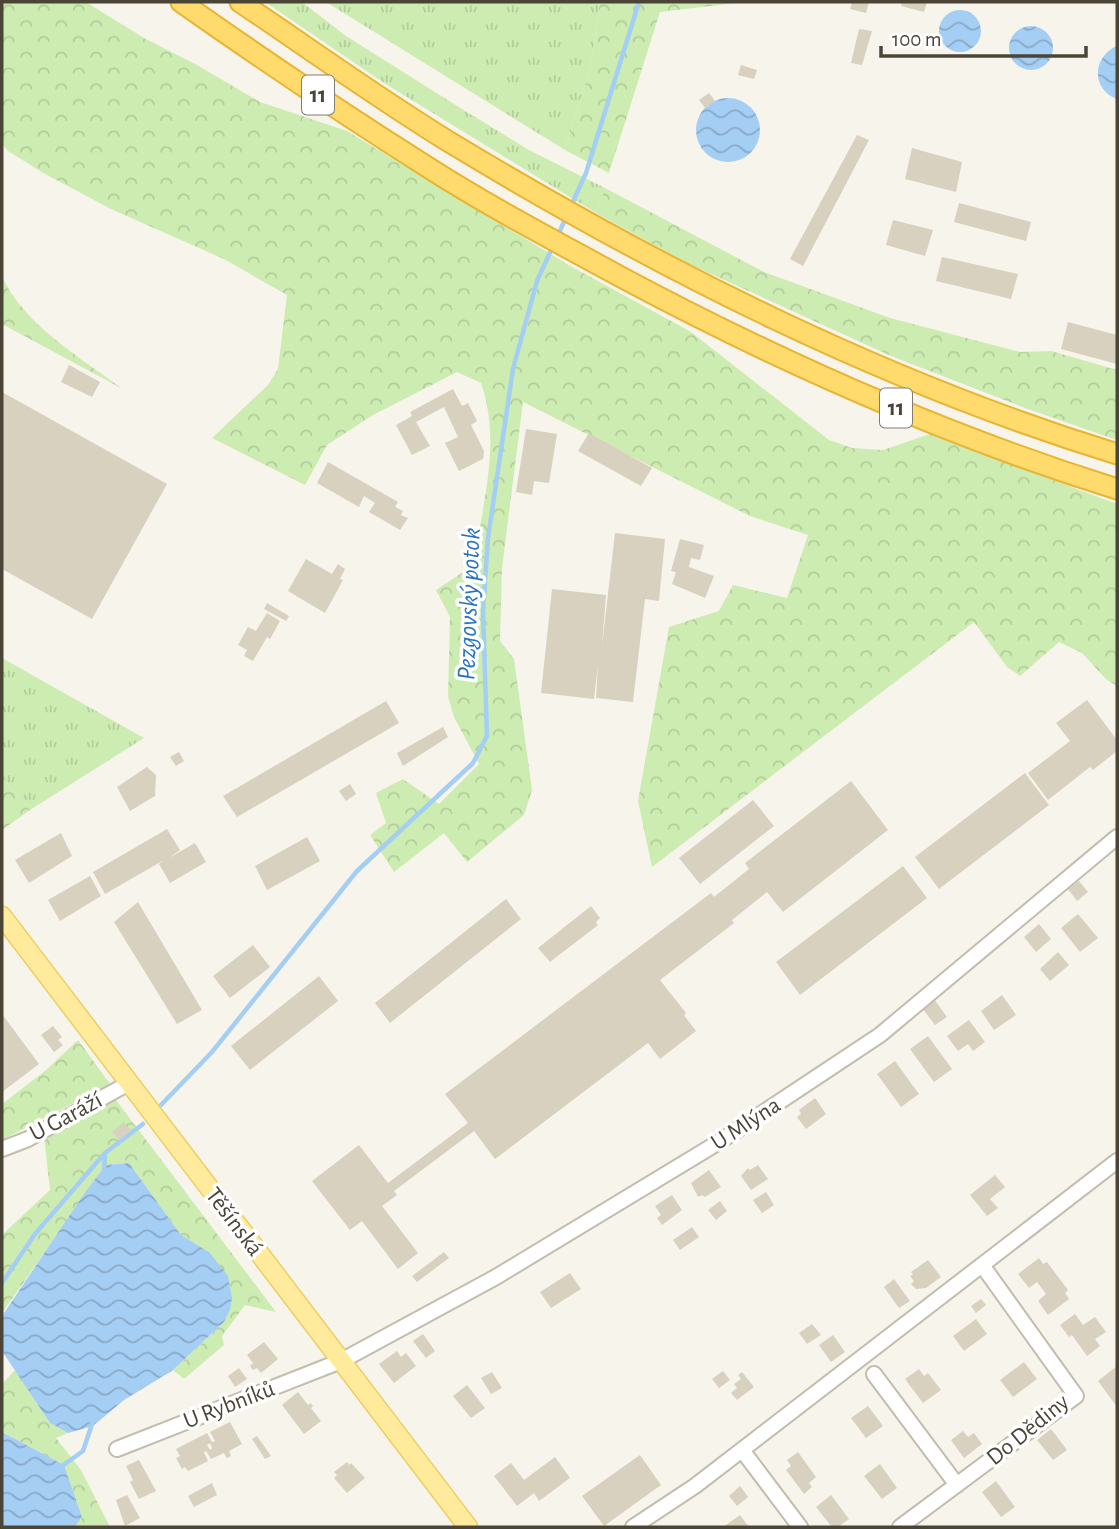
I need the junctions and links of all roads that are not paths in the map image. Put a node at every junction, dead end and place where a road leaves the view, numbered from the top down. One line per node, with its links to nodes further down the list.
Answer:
1 (181, 2): 4 (highway, 11)
2 (240, 2): 3 (highway, 11)
3 (1117, 454)
4 (1117, 489)
5 (1117, 837): 11 (street, U Mlýna)
6 (2, 916): 7 (main road, Těšínská)
7 (129, 1083): 8 (street, U Garáží); 11 (main road, Těšínská)
8 (2, 1149)
9 (1117, 1161): 10 (street)
10 (982, 1265): 14 (street); 15 (street, Do Dědiny)
11 (341, 1362): 13 (street, U Rybníků); 16 (main road, Těšínská)
12 (874, 1374): 15 (street)
13 (117, 1449)
14 (742, 1450): 17 (street); 18 (street)
15 (957, 1485): 19 (street, Do Dědiny)
16 (468, 1527)
17 (633, 1527)
18 (800, 1527)
19 (900, 1527)

